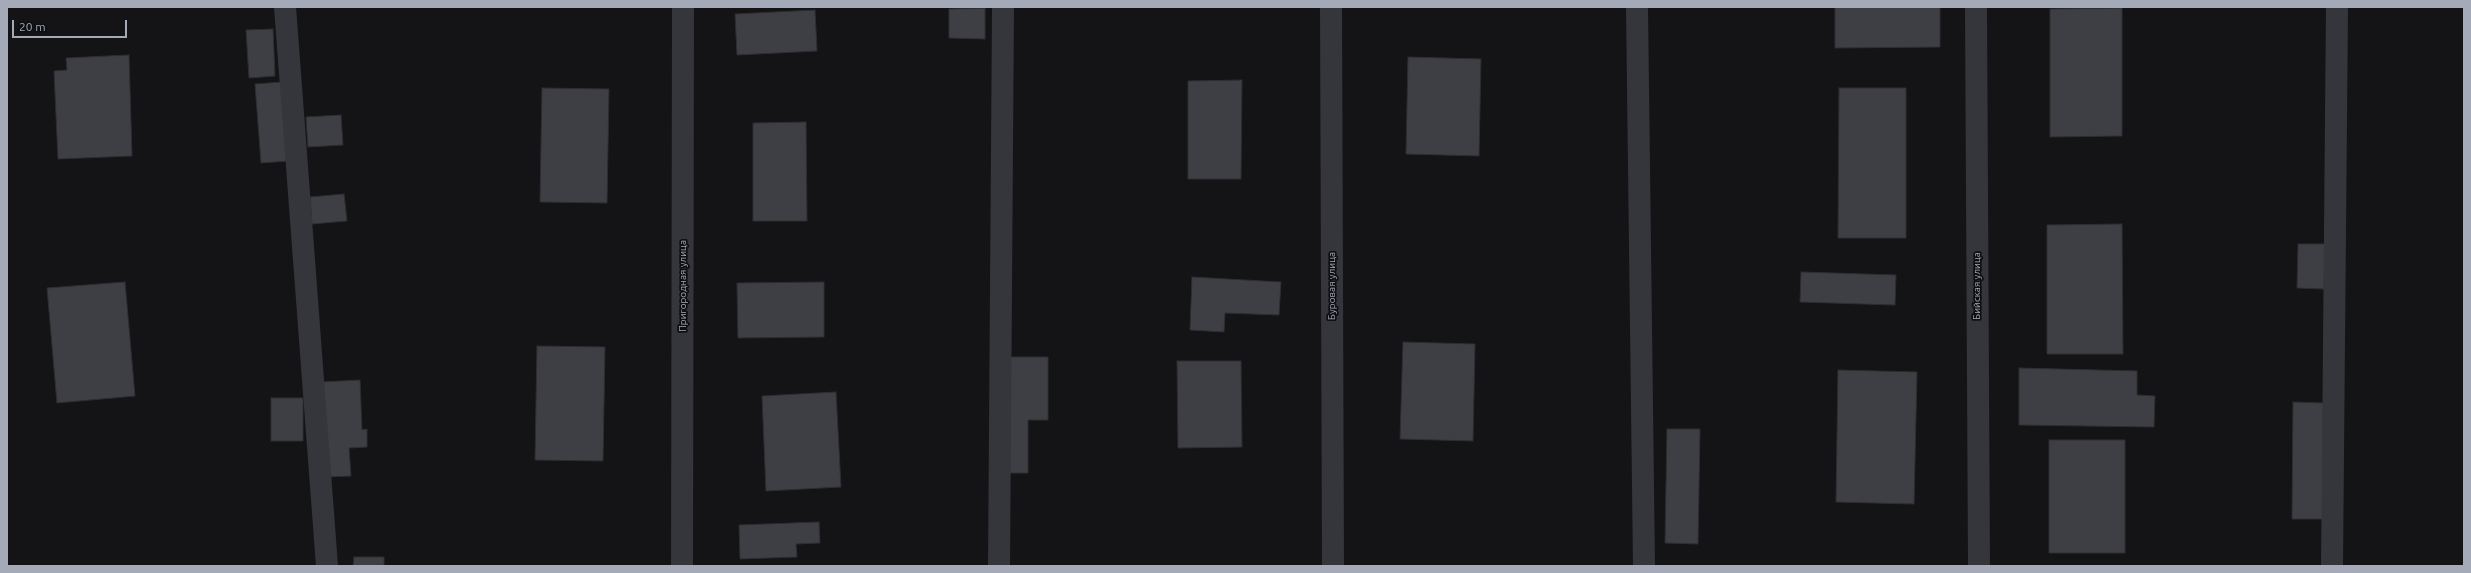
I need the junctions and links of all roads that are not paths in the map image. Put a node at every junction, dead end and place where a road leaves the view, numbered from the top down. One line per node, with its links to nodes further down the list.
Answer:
1 (285, 7): 8 (street)
2 (683, 7): 9 (street, Пригородная улица)
3 (1003, 7): 10 (street)
4 (1331, 7): 11 (street, Буровая улица)
5 (1637, 7): 12 (street)
6 (1976, 7): 13 (street, Бийская улица)
7 (2337, 7): 14 (street)
8 (327, 566)
9 (682, 566)
10 (999, 566)
11 (1333, 566)
12 (1644, 566)
13 (1979, 566)
14 (2332, 566)

